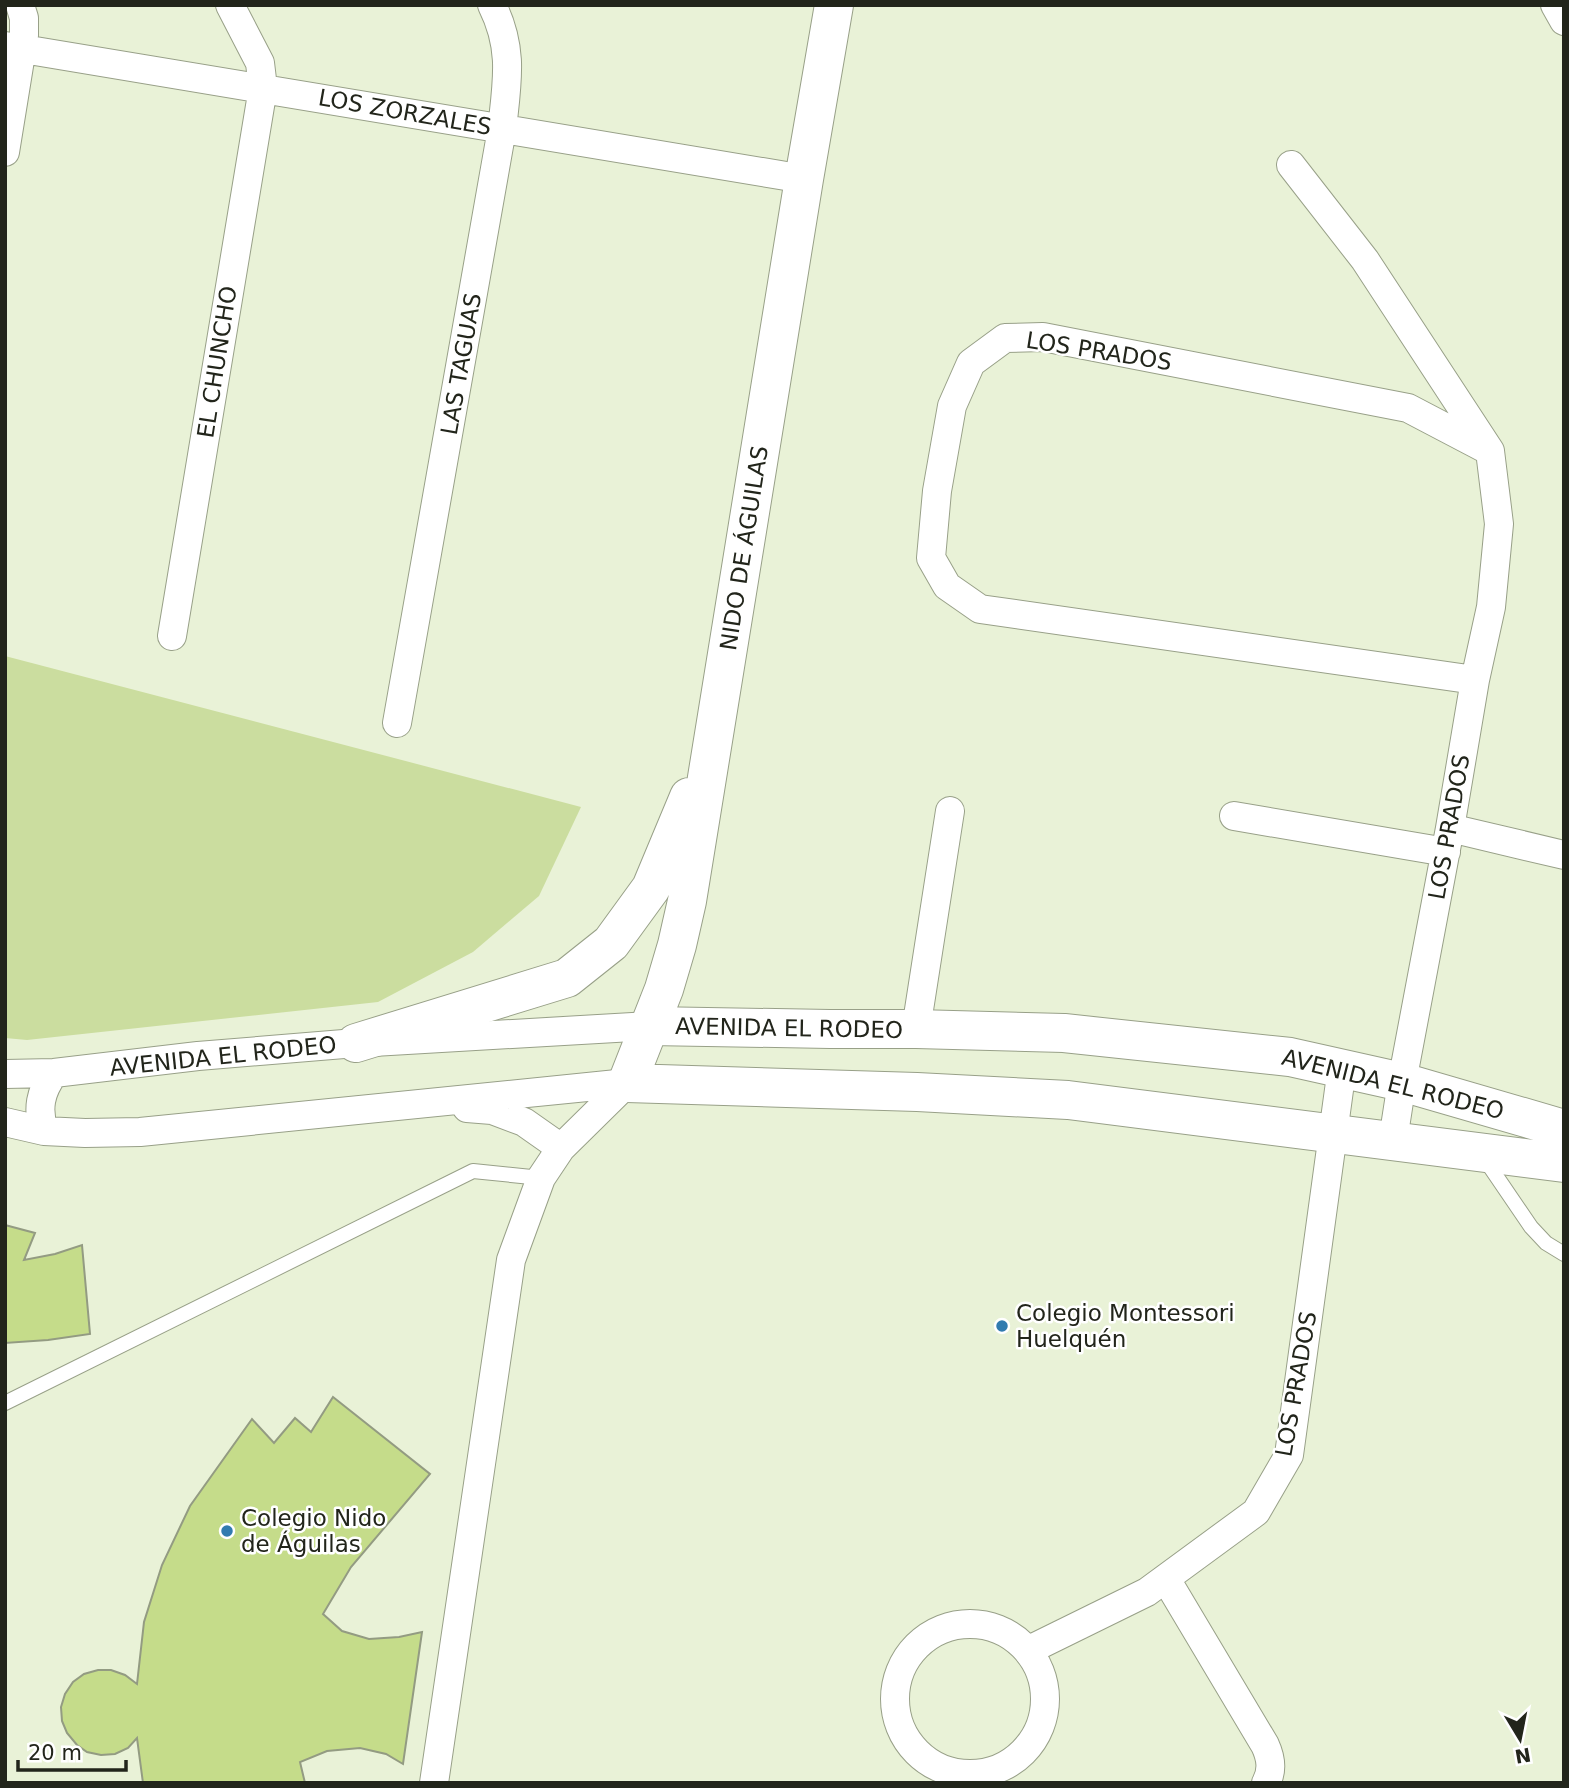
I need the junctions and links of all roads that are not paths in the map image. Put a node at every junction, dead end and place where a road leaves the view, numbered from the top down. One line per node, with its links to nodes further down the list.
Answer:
1 (20, 5): 7 (street)
2 (230, 5): 8 (street)
3 (492, 5): 9 (street, LAS TAGUAS)
4 (834, 5): 12 (street, NIDO DE ÁGUILAS)
5 (1555, 5): 6 (street)
6 (1564, 21)
7 (13, 47): 8 (street, LOS ZORZALES); 10 (street)
8 (263, 88): 9 (street, LOS ZORZALES); 14 (street, EL CHUNCHO)
9 (502, 129): 12 (street, LOS ZORZALES); 16 (street, LAS TAGUAS)
10 (5, 152)
11 (1291, 165): 13 (street, LOS PRADOS)
12 (804, 179): 17 (street, NIDO DE ÁGUILAS)
13 (1490, 451): 15 (street, LOS PRADOS); 15 (street, LOS PRADOS)
14 (172, 636)
15 (1475, 680): 20 (street, LOS PRADOS)
16 (397, 723)
17 (713, 737): 22 (street, NIDO DE ÁGUILAS); 24 (street)
18 (950, 811): 23 (street)
19 (1234, 816): 20 (street)
20 (1448, 840): 21 (street); 28 (street, LOS PRADOS)
21 (1564, 855)
22 (650, 1026): 23 (street, AVENIDA EL RODEO); 24 (street, AVENIDA EL RODEO); 29 (street, NIDO DE ÁGUILAS)
23 (916, 1029): 25 (street, AVENIDA EL RODEO)
24 (356, 1043): 26 (street, AVENIDA EL RODEO)
25 (1342, 1068): 28 (street, AVENIDA EL RODEO); 34 (street, LOS PRADOS)
26 (54, 1073): 27 (street, AVENIDA EL RODEO); 33 (street)
27 (5, 1074)
28 (1402, 1082): 32 (street, AVENIDA EL RODEO); 35 (street, LOS PRADOS)
29 (627, 1083): 30 (street, AVENIDA EL RODEO); 34 (street, AVENIDA EL RODEO); 36 (street)
30 (405, 1105): 33 (street, AVENIDA EL RODEO); 36 (street)
31 (5, 1122): 33 (street, AVENIDA EL RODEO)
32 (1564, 1129)
33 (44, 1131)
34 (1334, 1132): 35 (street, AVENIDA EL RODEO); 42 (street, LOS PRADOS)
35 (1393, 1140): 37 (street, AVENIDA EL RODEO)
36 (561, 1148): 39 (street)
37 (1479, 1152): 38 (street, AVENIDA EL RODEO); 40 (lane)
38 (1564, 1163)
39 (541, 1178): 41 (lane); 44 (street)
40 (1564, 1254)
41 (5, 1403)
42 (1166, 1579): 43 (street, LOS PRADOS); 45 (street)
43 (1030, 1650): 43 (street)
44 (435, 1783)
45 (1266, 1783)

